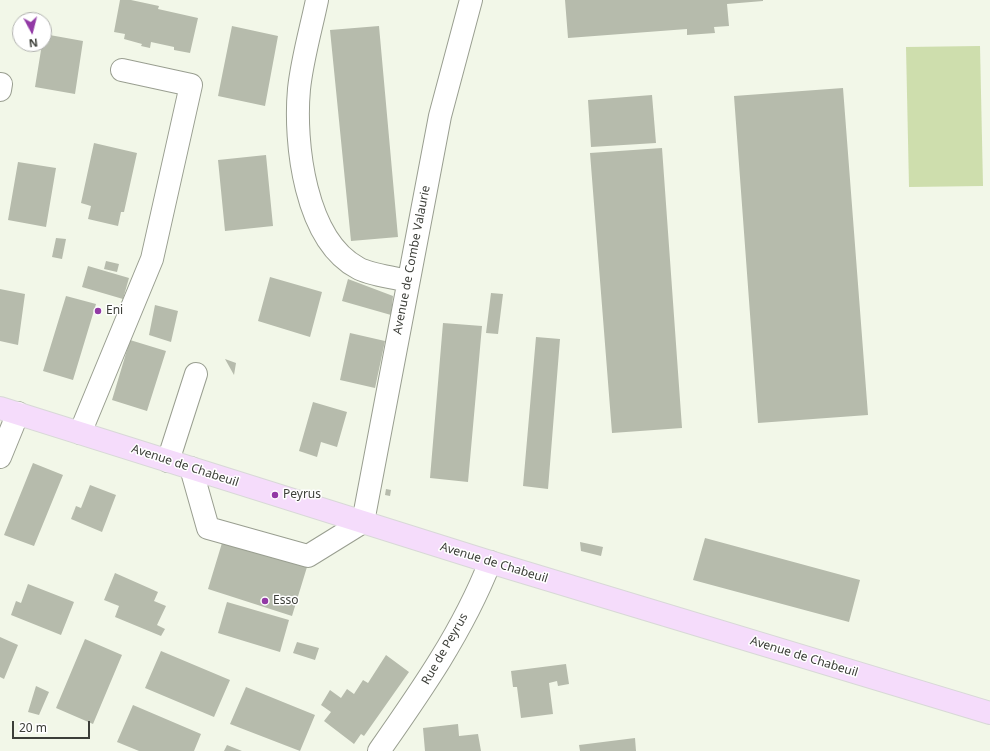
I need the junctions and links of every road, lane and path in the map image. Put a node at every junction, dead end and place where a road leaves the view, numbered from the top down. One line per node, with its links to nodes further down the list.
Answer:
1 (316, 0): 4 (street)
2 (470, 0): 4 (street, Avenue de Combe Valaurie)
3 (122, 70): 7 (street)
4 (407, 281): 11 (street, Avenue de Combe Valaurie)
5 (196, 374): 9 (street)
6 (9, 410): 7 (main road, Avenue de Chabeuil); 8 (street)
7 (80, 433): 9 (main road, Avenue de Chabeuil)
8 (0, 457)
9 (168, 461): 10 (main road, Avenue de Chabeuil)
10 (191, 468): 11 (main road, Avenue de Chabeuil); 11 (street)
11 (364, 522): 12 (main road, Avenue de Chabeuil)
12 (490, 562): 13 (main road, Avenue de Chabeuil); 14 (street, Rue de Peyrus)
13 (990, 713)
14 (379, 751)

